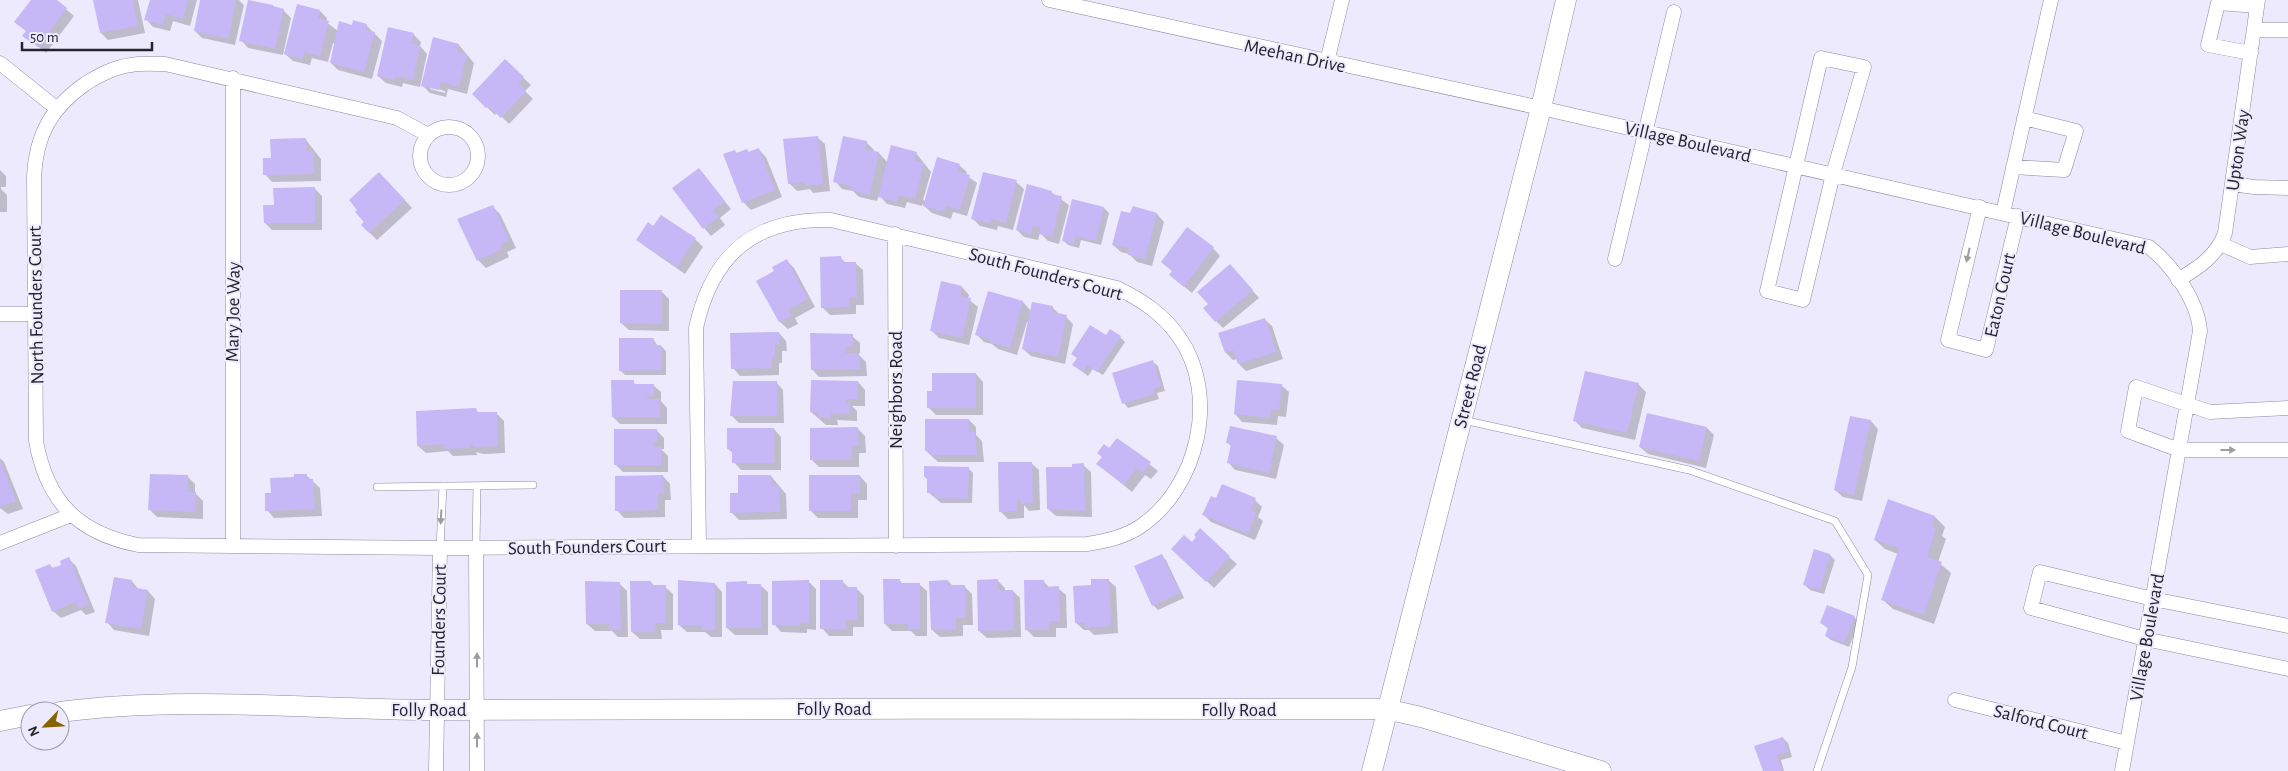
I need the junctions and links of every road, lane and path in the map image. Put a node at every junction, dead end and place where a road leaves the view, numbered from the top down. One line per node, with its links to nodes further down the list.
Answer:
1 (1049, 0): 10 (street, Meehan Drive)
2 (1342, 0): 10 (street)
3 (1566, 0): 14 (street, Street Road)
4 (2051, 0): 15 (street)
5 (2258, 3): 7 (street, Upton Way); 9 (street)
6 (1674, 12): 16 (street)
7 (2254, 30): 8 (street); 9 (street, Upton Way)
8 (2288, 30)
9 (2250, 53): 21 (street, Upton Way)
10 (1327, 62): 14 (street, Meehan Drive)
11 (0, 63): 13 (street)
12 (233, 78): 13 (street, North Founders Court); 17 (street, North Founders Court); 44 (street, Mary Joe Way)
13 (56, 108): 32 (street, North Founders Court)
14 (1541, 108): 16 (street, Village Boulevard); 35 (street, Street Road)
15 (2024, 118): 19 (street); 19 (street)
16 (1644, 131): 18 (street, Village Boulevard); 29 (street)
17 (428, 136): 17 (street)
18 (1797, 166): 20 (street, Village Boulevard); 20 (street); 20 (street)
19 (2013, 167): 24 (street)
20 (1833, 174): 23 (street, Village Boulevard)
21 (2232, 184): 22 (street); 27 (street, Upton Way)
22 (2288, 188)
23 (1980, 207): 24 (street, Village Boulevard); 25 (street, Eaton Court, one-way to 25)
24 (2003, 213): 25 (street, Village Boulevard)
25 (2018, 216): 30 (street, Village Boulevard)
26 (895, 234): 45 (street, South Founders Court); 46 (street, Neighbors Road); 46 (street, South Founders Court)
27 (2221, 244): 28 (street); 30 (street, Upton Way)
28 (2288, 254)
29 (1615, 259)
30 (2178, 280): 33 (street, Village Boulevard)
31 (0, 314): 32 (street)
32 (35, 314): 42 (street, North Founders Court)
33 (2187, 405): 34 (street); 36 (street, Village Boulevard); 36 (street)
34 (2288, 408)
35 (1460, 420): 55 (street, Street Road); 65 (lane)
36 (2179, 450): 37 (street, one-way to 37); 49 (street, Village Boulevard)
37 (2288, 450)
38 (533, 485): 40 (lane)
39 (443, 486): 40 (lane); 41 (lane); 48 (lane, one-way to 48)
40 (476, 486): 47 (lane)
41 (377, 487)
42 (71, 515): 43 (street); 44 (street, North Founders Court)
43 (0, 543)
44 (233, 545): 48 (street, North Founders Court)
45 (699, 545): 46 (street, South Founders Court); 47 (street, South Founders Court)
46 (896, 546)
47 (476, 547): 48 (street, Founders Court); 54 (street, Founders Court, one-way to 47)
48 (440, 548): 56 (street, Founders Court)
49 (2152, 599): 50 (street); 51 (street, Village Boulevard); 51 (street)
50 (2288, 626)
51 (2145, 638): 52 (street); 60 (street, Village Boulevard)
52 (2288, 669)
53 (1955, 700): 60 (street, Salford Court)
54 (477, 709): 55 (street, Folly Road); 56 (street, Folly Road); 62 (street, Founders Court, one-way to 54)
55 (1386, 709): 63 (street, Street Road); 64 (street, Folly Road)
56 (436, 710): 57 (street, Folly Road); 61 (street, Founders Court)
57 (70, 711)
58 (20, 717): 59 (street)
59 (0, 721)
60 (2127, 743): 66 (street, Village Boulevard)
61 (436, 771)
62 (477, 771)
63 (1372, 771)
64 (1600, 771)
65 (1817, 771)
66 (2122, 771)

